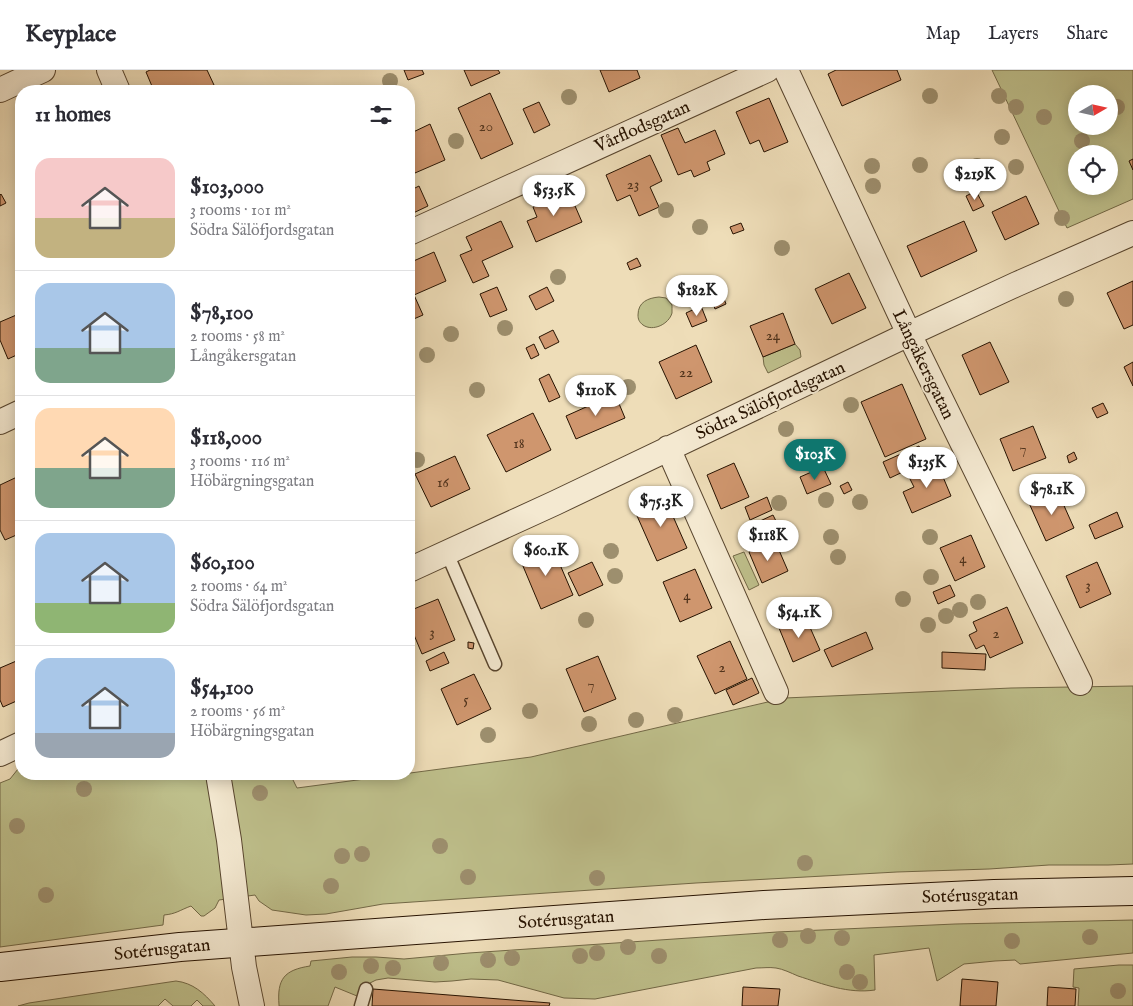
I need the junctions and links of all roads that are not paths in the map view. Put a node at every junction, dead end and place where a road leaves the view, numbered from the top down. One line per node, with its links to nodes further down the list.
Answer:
1 (43, 70): 6 (street)
2 (108, 70): 5 (street)
3 (767, 70): 7 (street, Vårflodsgatan)
4 (786, 70): 9 (street, Långåkersgatan)
5 (115, 85)
6 (0, 90)
7 (415, 229)
8 (1133, 233): 9 (street, Södra Sälöfjordsgatan)
9 (909, 334): 12 (street, Södra Sälöfjordsgatan); 16 (street, Långåkersgatan)
10 (15, 415): 11 (street)
11 (0, 422)
12 (668, 448): 13 (street, Södra Sälöfjordsgatan); 17 (street)
13 (447, 553): 14 (street, Södra Sälöfjordsgatan); 15 (lane)
14 (415, 567)
15 (495, 664)
16 (1080, 682)
17 (776, 692)
18 (15, 747): 19 (street)
19 (0, 754)
20 (219, 780): 22 (street)
21 (1133, 891): 22 (street, Sotérusgatan)
22 (241, 942): 23 (street, Sotérusgatan); 25 (street)
23 (0, 967)
24 (366, 989): 26 (lane)
25 (252, 1006)
26 (361, 1006)

